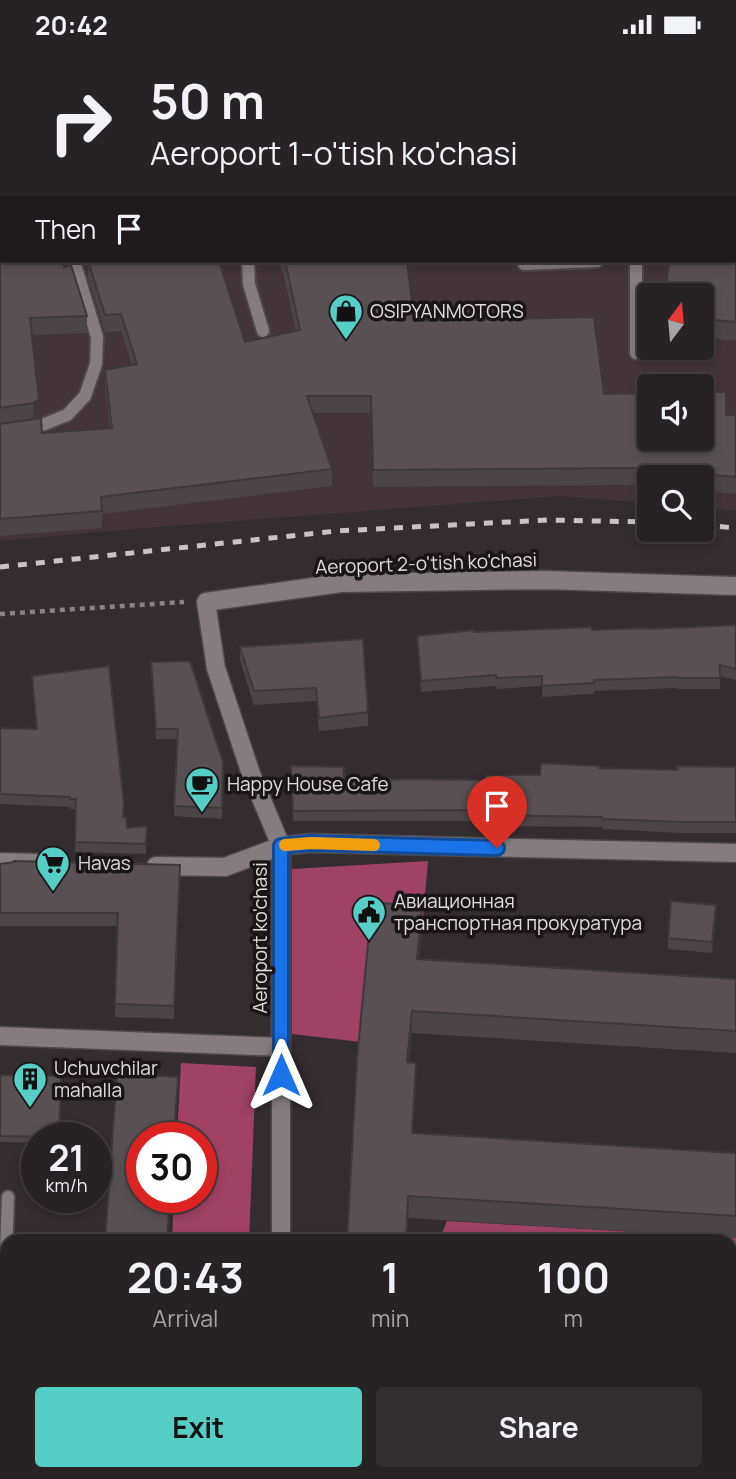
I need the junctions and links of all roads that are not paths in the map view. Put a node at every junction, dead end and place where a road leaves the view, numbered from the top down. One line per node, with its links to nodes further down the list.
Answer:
1 (75, 263): 8 (lane)
2 (248, 263): 6 (lane)
3 (548, 263): 5 (lane)
4 (636, 263): 7 (lane)
5 (524, 264)
6 (263, 331)
7 (636, 353)
8 (0, 433)
9 (736, 586): 10 (street, Aeroport 2-o'tish ko'chasi)
10 (281, 846): 11 (street); 14 (street); 16 (street, Aeroport ko'chasi)
11 (736, 853)
12 (0, 862): 13 (street)
13 (53, 863)
14 (145, 865)
15 (0, 1036): 16 (street)
16 (281, 1047): 19 (street, Aeroport ko'chasi)
17 (8, 1197): 18 (lane)
18 (7, 1234)
19 (281, 1234)

